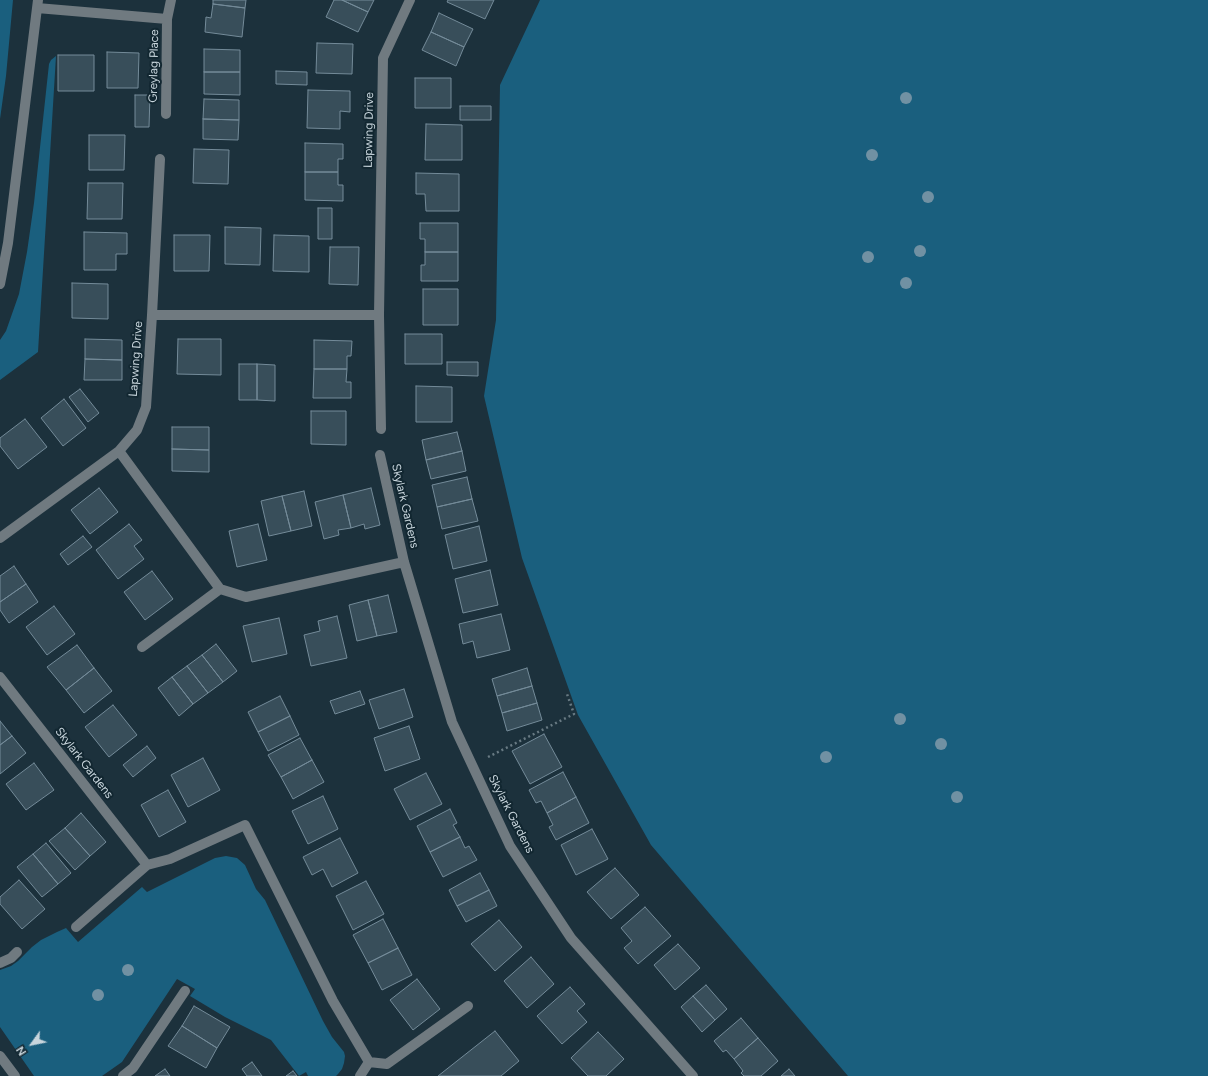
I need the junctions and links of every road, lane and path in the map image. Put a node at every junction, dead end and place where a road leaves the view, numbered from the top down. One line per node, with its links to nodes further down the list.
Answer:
1 (172, 0): 4 (street, Greylag Place)
2 (410, 0): 9 (street, Lapwing Drive)
3 (37, 4): 4 (street, Greylag Place); 7 (street)
4 (167, 19): 5 (street, Greylag Place)
5 (166, 114)
6 (160, 159): 8 (street)
7 (0, 284)
8 (152, 315): 9 (street, Lapwing Drive); 11 (street, Lapwing Drive)
9 (378, 315): 10 (street, Lapwing Drive)
10 (381, 429)
11 (118, 451): 13 (street, Lapwing Drive); 15 (street)
12 (380, 455): 14 (street, Skylark Gardens)
13 (0, 538)
14 (404, 562): 15 (street, Skylark Gardens); 19 (street, Skylark Gardens)
15 (220, 589): 16 (street)
16 (142, 647)
17 (0, 677): 20 (street, Skylark Gardens)
18 (567, 694): 19 (path)
19 (472, 765): 31 (street, Skylark Gardens)
20 (147, 865): 21 (street); 27 (street)
21 (76, 927)
22 (17, 952): 23 (street)
23 (0, 963)
24 (185, 991): 29 (street)
25 (468, 1006): 27 (street)
26 (0, 1056): 28 (street)
27 (368, 1062): 30 (street)
28 (15, 1076)
29 (123, 1076)
30 (360, 1076)
31 (693, 1076)

